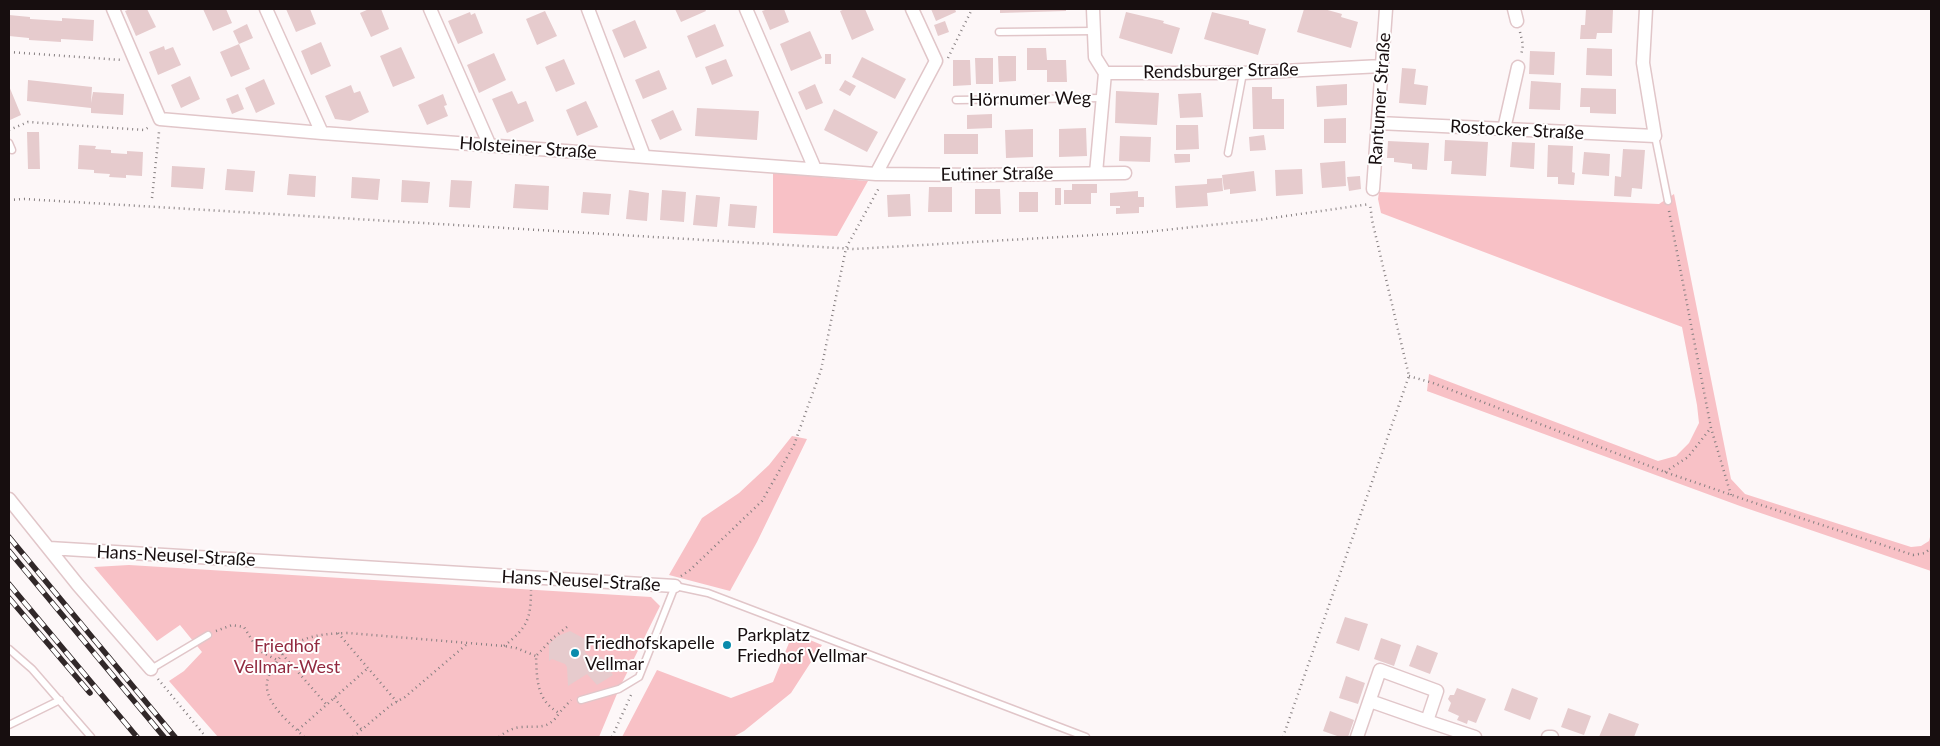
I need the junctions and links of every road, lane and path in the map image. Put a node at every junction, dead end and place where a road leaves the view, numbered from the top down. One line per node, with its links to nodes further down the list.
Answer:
1 (113, 9): 15 (street)
2 (266, 9): 27 (street)
3 (430, 9): 29 (street)
4 (588, 9): 31 (street)
5 (746, 9): 32 (street)
6 (912, 9): 35 (street)
7 (972, 9): 16 (path)
8 (1093, 9): 12 (street)
9 (1386, 9): 17 (street, Rantumer Straße)
10 (1646, 9): 28 (street)
11 (1515, 15): 18 (path)
12 (1094, 31): 13 (lane); 20 (street)
13 (998, 32)
14 (9, 52): 15 (path)
15 (135, 61): 23 (street)
16 (946, 61)
17 (1382, 66): 19 (street, Rendsburger Straße); 24 (street, Rantumer Straße)
18 (1518, 67): 25 (street)
19 (1243, 73): 20 (street, Rendsburger Straße); 30 (lane)
20 (1105, 74): 21 (street)
21 (1103, 98): 22 (lane, Hörnumer Weg); 34 (street)
22 (956, 100)
23 (160, 119): 26 (path); 27 (street, Holsteiner Straße); 37 (path)
24 (1378, 123): 25 (street, Rostocker Straße); 36 (street, Rantumer Straße)
25 (1504, 129): 28 (street, Rostocker Straße)
26 (9, 130)
27 (322, 133): 29 (street, Holsteiner Straße)
28 (1655, 136): 39 (lane)
29 (490, 146): 31 (street, Holsteiner Straße)
30 (1228, 153)
31 (644, 156): 32 (street, Holsteiner Straße)
32 (815, 169): 35 (street, Holsteiner Straße)
33 (1125, 172): 34 (street, Eutiner Straße)
34 (1096, 173): 35 (street, Eutiner Straße)
35 (887, 174): 41 (path)
36 (1373, 189): 40 (path)
37 (152, 198)
38 (9, 200): 41 (path)
39 (1668, 202): 43 (path)
40 (1370, 204): 41 (path); 42 (path)
41 (846, 248): 50 (path)
42 (1409, 376): 44 (path); 81 (path)
43 (1711, 428): 44 (path); 45 (path)
44 (1665, 472): 45 (path)
45 (1731, 495): 48 (path)
46 (9, 499): 47 (street)
47 (49, 548): 49 (street, Hans-Neusel-Straße); 61 (street)
48 (1931, 548)
49 (531, 578): 50 (street, Hans-Neusel-Straße); 55 (path)
50 (675, 586): 62 (lane); 80 (lane, Hans-Neusel-Straße)
51 (567, 627): 58 (path)
52 (338, 633): 54 (path); 57 (path); 60 (path)
53 (208, 635): 59 (path); 61 (lane)
54 (467, 644): 55 (path); 67 (path)
55 (504, 646): 58 (path)
56 (9, 649): 64 (lane)
57 (282, 654): 59 (path); 68 (path)
58 (536, 656): 69 (path)
59 (277, 660): 72 (path)
60 (368, 668): 63 (path); 67 (path)
61 (151, 670): 75 (path)
62 (639, 677): 65 (lane); 79 (path)
63 (334, 698): 68 (path); 73 (path)
64 (60, 700): 71 (lane); 74 (lane)
65 (581, 700): 69 (path)
66 (1370, 701): 70 (street); 70 (street); 82 (street)
67 (397, 702): 73 (path)
68 (326, 704): 72 (path)
69 (560, 713): 78 (path)
70 (1427, 721): 83 (street)
71 (9, 725)
72 (297, 730): 76 (path)
73 (362, 730): 77 (path)
74 (91, 737)
75 (206, 737)
76 (304, 737)
77 (353, 737)
78 (499, 737)
79 (612, 737)
80 (1086, 737)
81 (1283, 737)
82 (1357, 737)
83 (1476, 737)

